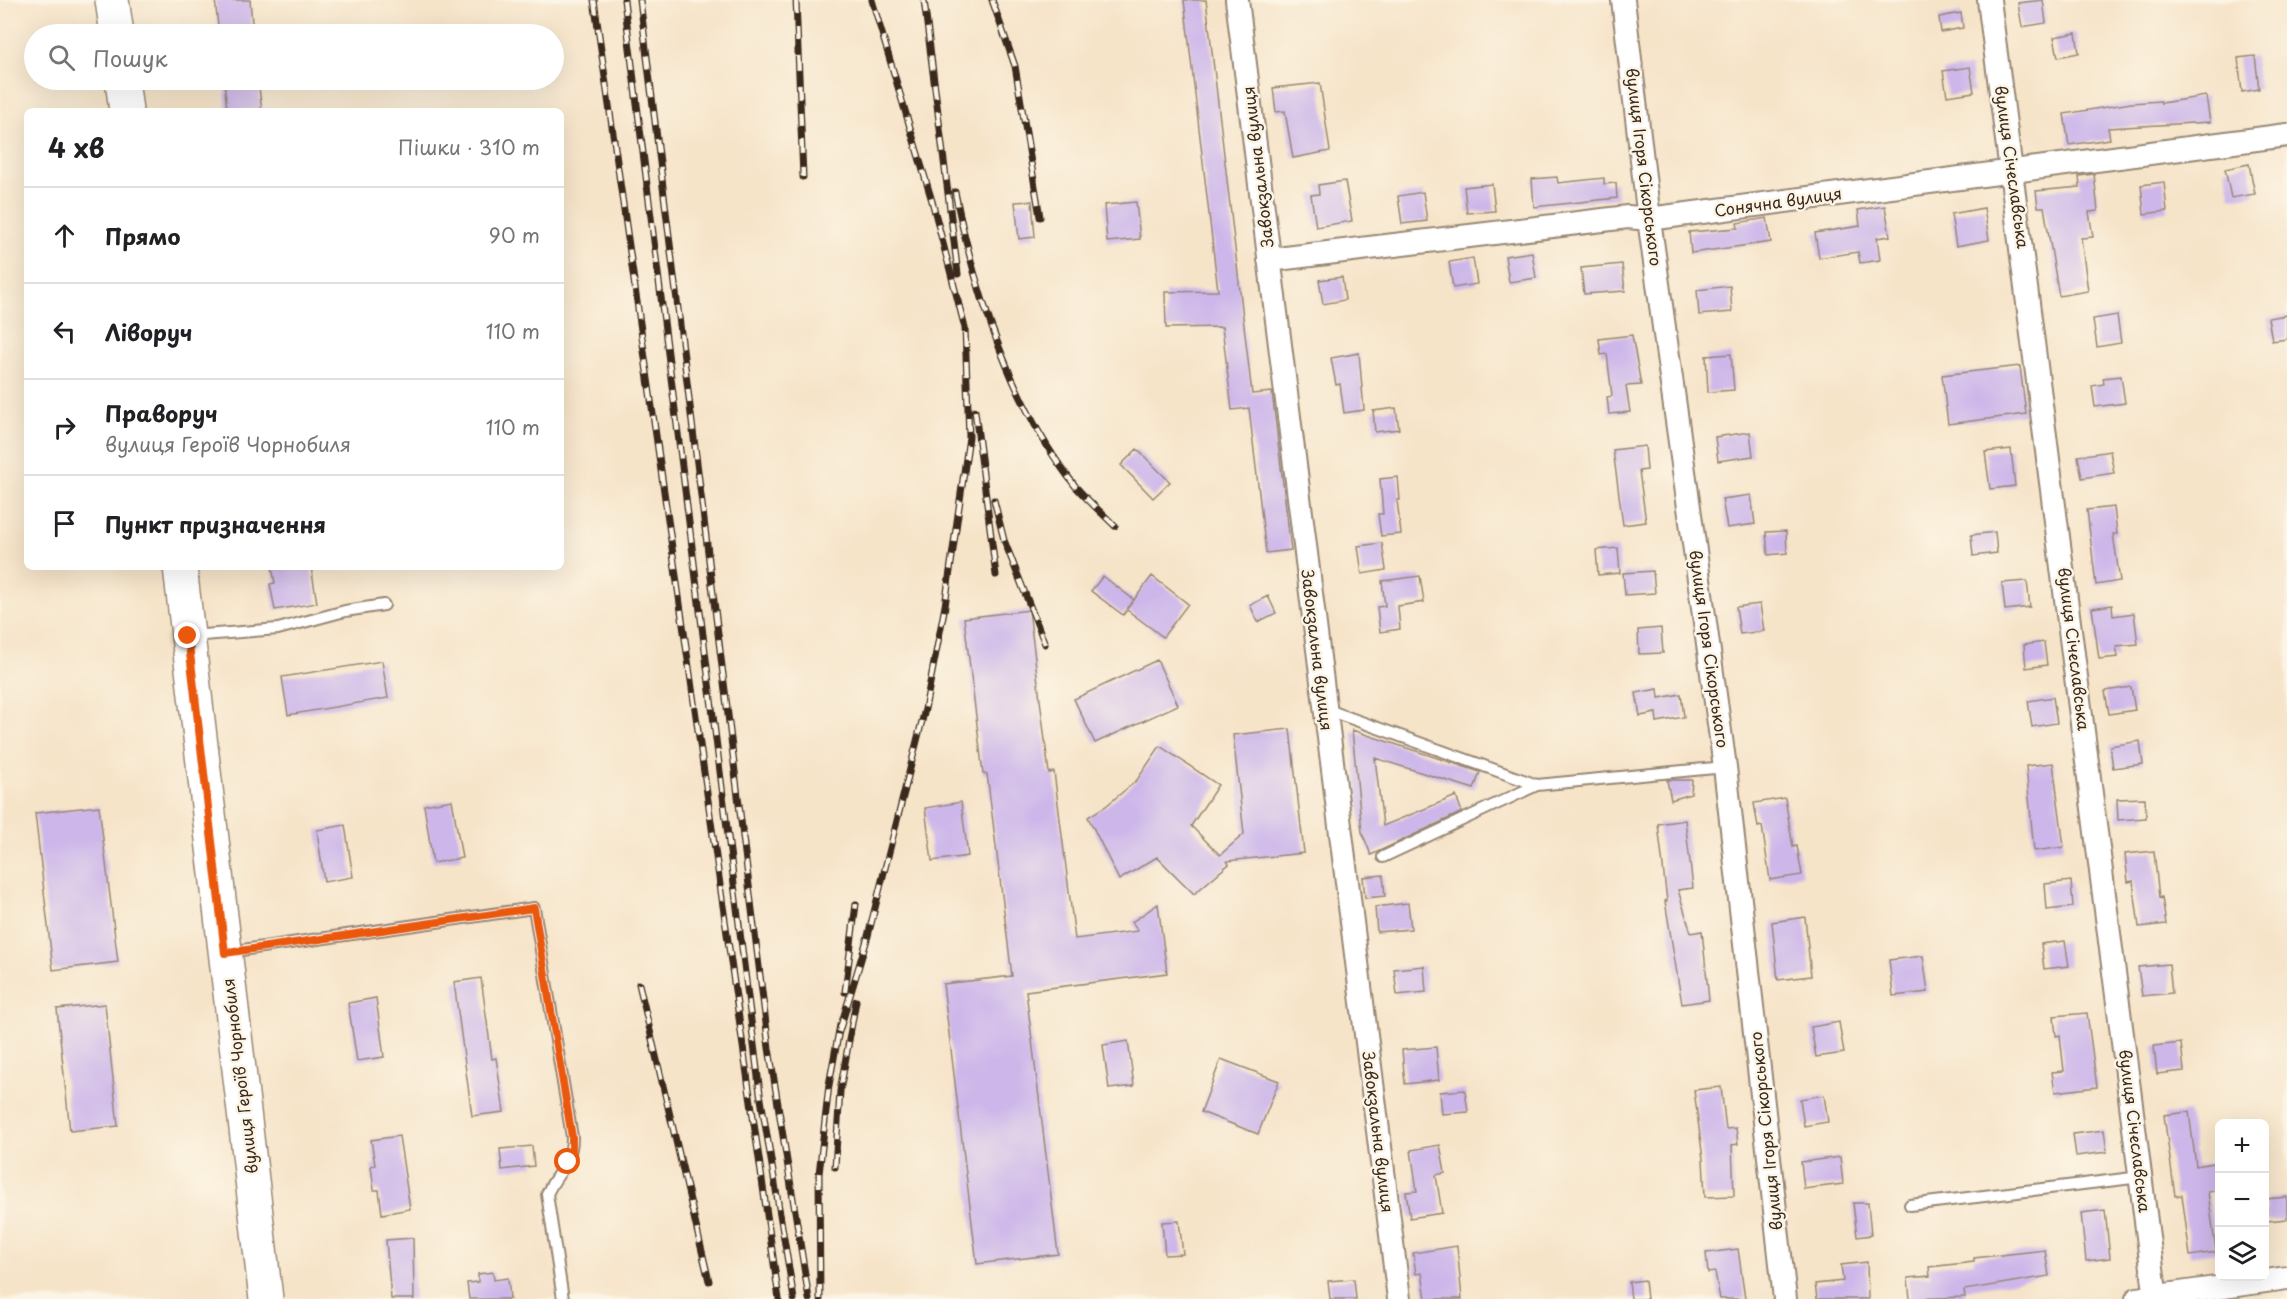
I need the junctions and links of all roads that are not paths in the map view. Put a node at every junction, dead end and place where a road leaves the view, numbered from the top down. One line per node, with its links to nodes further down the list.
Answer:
1 (112, 0): 5 (main road)
2 (1237, 0): 11 (street, Завокзальна вулиця)
3 (1623, 0): 10 (street, вулиця Ігоря Сікорського)
4 (1989, 0): 9 (street, вулиця Січеславська)
5 (116, 24)
6 (123, 90): 7 (main road)
7 (126, 108)
8 (2287, 135): 9 (street, Сонячна вулиця)
9 (2012, 171): 10 (street, Сонячна вулиця); 20 (street, вулиця Січеславська)
10 (1649, 219): 11 (street, Сонячна вулиця); 16 (street, вулиця Ігоря Сікорського)
11 (1269, 260): 15 (street, Завокзальна вулиця)
12 (180, 570): 14 (main road, вулиця Героїв Чорнобиля)
13 (384, 605): 14 (lane)
14 (188, 636): 19 (main road, вулиця Героїв Чорнобиля)
15 (1324, 709): 17 (lane); 26 (street, Завокзальна вулиця)
16 (1725, 766): 17 (lane); 27 (street, вулиця Ігоря Сікорського)
17 (1537, 785): 18 (lane)
18 (1383, 857)
19 (225, 953): 24 (main road, вулиця Героїв Чорнобиля); 25 (lane)
20 (2141, 1177): 21 (lane); 23 (street, вулиця Січеславська)
21 (1910, 1205)
22 (2287, 1278): 23 (street)
23 (2150, 1298)
24 (266, 1299)
25 (563, 1299)
26 (1398, 1299)
27 (1785, 1299)

